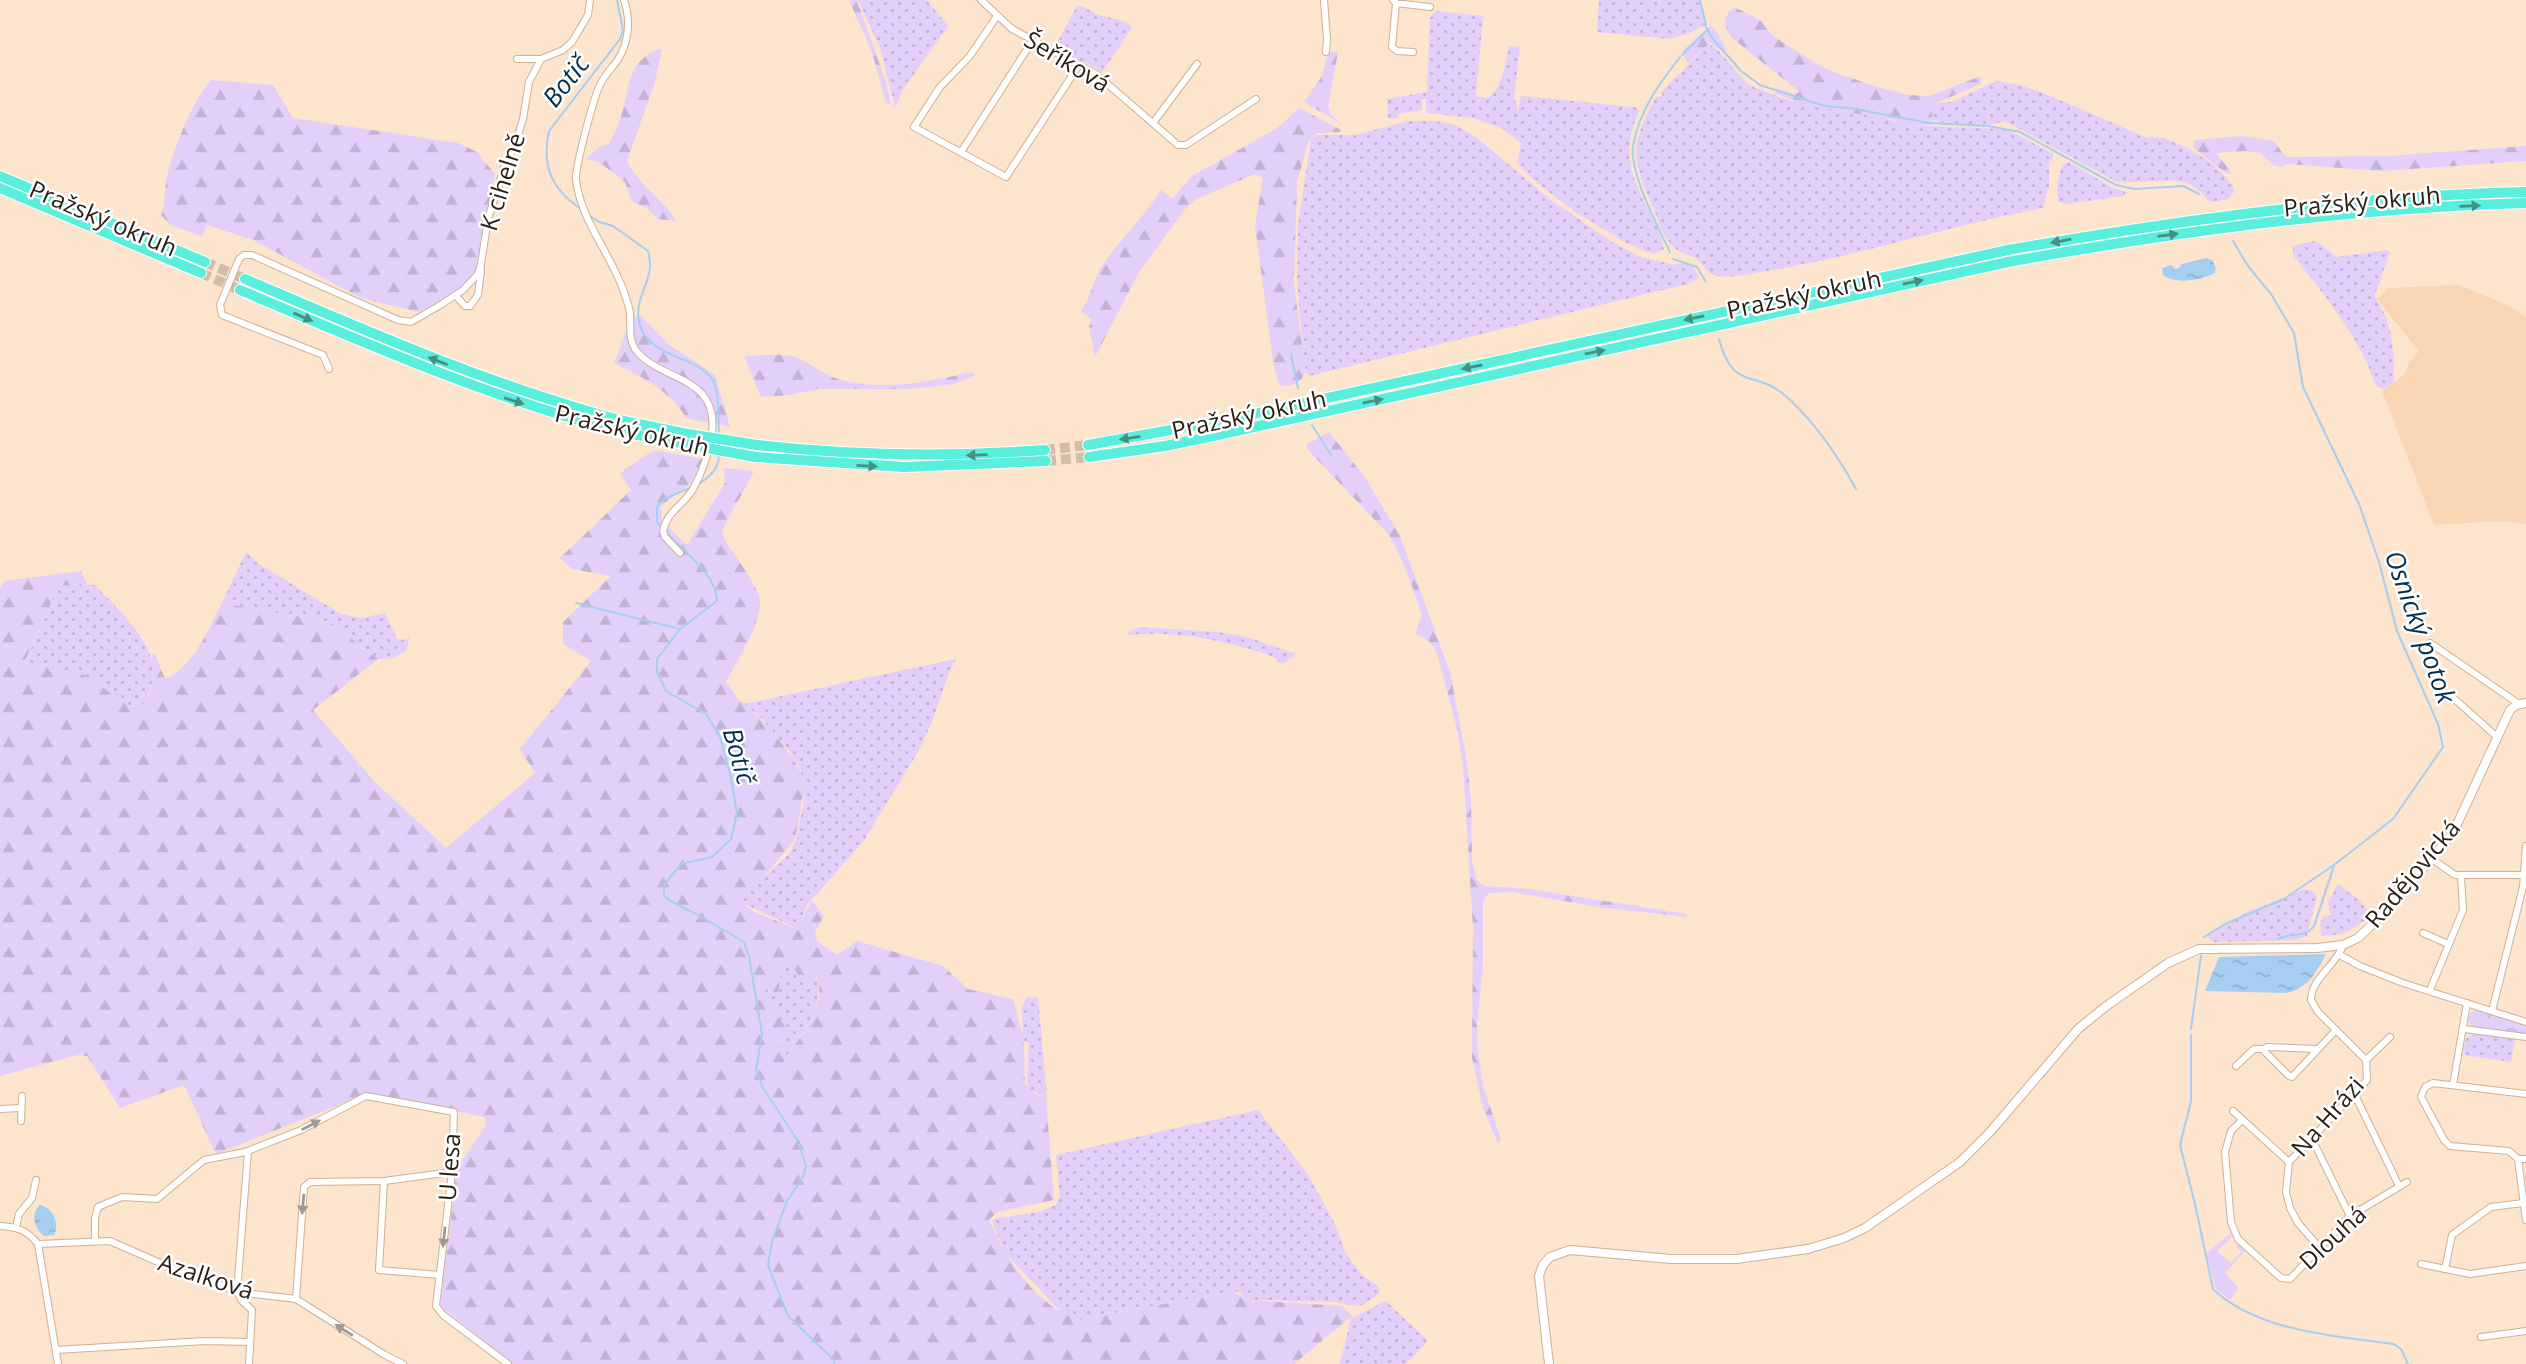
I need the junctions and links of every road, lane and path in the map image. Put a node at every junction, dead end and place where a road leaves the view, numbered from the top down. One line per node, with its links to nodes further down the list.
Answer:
1 (590, 0): 11 (street)
2 (624, 0): 29 (street)
3 (981, 0): 7 (street, Šeříková)
4 (1324, 0): 9 (street)
5 (1394, 2): 6 (street); 10 (street)
6 (1430, 7)
7 (997, 16): 8 (street, Šeříková); 17 (street)
8 (1033, 40): 14 (street, Šeříková); 17 (street)
9 (1326, 52)
10 (1413, 52)
11 (541, 59): 12 (street); 22 (street, K cihelně)
12 (517, 60)
13 (1197, 64): 16 (street)
14 (1079, 65): 16 (street, Šeříková); 17 (street)
15 (1256, 99): 16 (street, Šeříková)
16 (1153, 123)
17 (961, 152)
18 (0, 176): 19 (highway, Pražský okruh)
19 (0, 188)
20 (2526, 192): 26 (highway, Pražský okruh, one-way to 26)
21 (2526, 203): 28 (highway, Pražský okruh, one-way to 21)
22 (481, 264): 24 (street, K cihelně); 24 (street, K cihelně)
23 (243, 285): 27 (highway, Pražský okruh, bridge)
24 (456, 296): 25 (street, K cihelně)
25 (329, 369)
26 (1088, 445)
27 (1046, 456)
28 (1090, 457)
29 (680, 553)
30 (2430, 643): 32 (street)
31 (2449, 694): 33 (street)
32 (2523, 704): 33 (street, Radějovická)
33 (2497, 737): 35 (street, Radějovická)
34 (2526, 846): 36 (street)
35 (2432, 859): 37 (street); 40 (street, Radějovická)
36 (2524, 875): 37 (street); 44 (street)
37 (2461, 876): 39 (street)
38 (2423, 933): 39 (street)
39 (2448, 944): 42 (street)
40 (2343, 945): 41 (street, Na Hrázi); 94 (street, Radějovická)
41 (2340, 955): 42 (street); 47 (street, Na Hrázi)
42 (2430, 990): 43 (street)
43 (2467, 1003): 44 (street); 46 (street)
44 (2492, 1011): 45 (street)
45 (2526, 1022)
46 (2464, 1029): 49 (street); 54 (street)
47 (2336, 1030): 51 (street); 52 (street, Na Hrázi)
48 (2390, 1037): 52 (street, Na Hrázi)
49 (2526, 1037)
50 (2263, 1049): 51 (street); 51 (street); 53 (street)
51 (2317, 1049)
52 (2366, 1060): 55 (street, Na Hrázi)
53 (2236, 1066)
54 (2453, 1085): 56 (street); 65 (street)
55 (2354, 1093): 63 (street, Na Hrázi); 71 (street)
56 (2526, 1094)
57 (22, 1096): 58 (street)
58 (20, 1108): 59 (street); 62 (street)
59 (0, 1109)
60 (2233, 1111): 61 (street)
61 (2242, 1120): 66 (street); 79 (street, Dlouhá)
62 (21, 1121)
63 (2311, 1137): 66 (street, Na Hrázi); 73 (street)
64 (248, 1151): 67 (street, U lesa, one-way to 67); 77 (street); 84 (street)
65 (2522, 1159): 72 (street)
66 (2289, 1162): 79 (street, Na Hrázi)
67 (452, 1172): 69 (street); 83 (street, U lesa, one-way to 83)
68 (36, 1180): 76 (street)
69 (384, 1181): 83 (street); 85 (street, one-way to 85)
70 (2407, 1182): 71 (street, Dlouhá)
71 (2399, 1186): 73 (street, Dlouhá)
72 (2523, 1203): 74 (street); 82 (street)
73 (2350, 1216): 79 (street, Dlouhá)
74 (2526, 1220)
75 (0, 1226): 76 (street)
76 (16, 1227): 78 (street)
77 (95, 1241): 78 (street, Azalková); 84 (street, Azalková)
78 (38, 1244): 89 (street)
79 (2319, 1247)
80 (2421, 1264): 82 (street)
81 (2526, 1266): 82 (street)
82 (2445, 1269)
83 (440, 1275): 90 (street, U lesa)
84 (237, 1292): 85 (street, Azalková); 88 (street)
85 (296, 1299): 93 (street, Azalková, one-way to 85)
86 (2526, 1331): 87 (street)
87 (2481, 1337)
88 (250, 1342): 89 (street); 92 (street)
89 (56, 1350): 91 (street)
90 (504, 1363)
91 (58, 1364)
92 (249, 1364)
93 (403, 1364)
94 (1549, 1364)

